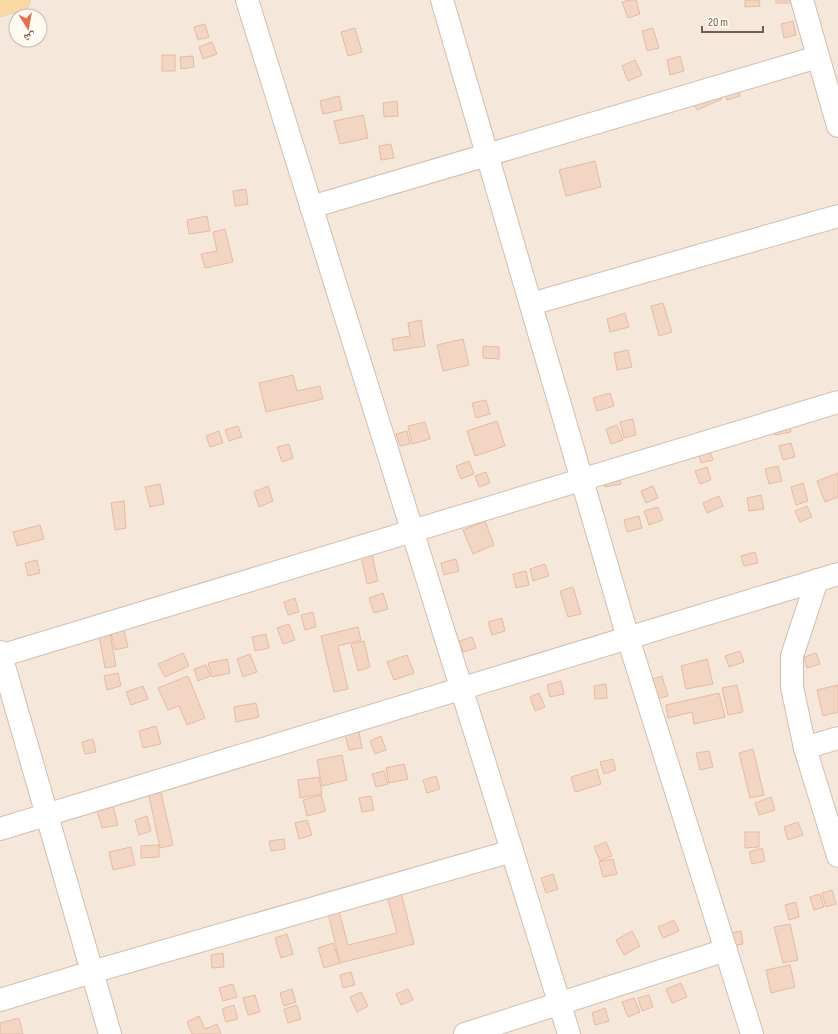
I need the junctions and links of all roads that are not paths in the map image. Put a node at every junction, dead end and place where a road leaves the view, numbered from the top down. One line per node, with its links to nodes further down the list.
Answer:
1 (19, 0): 5 (main road)
2 (247, 0): 9 (street)
3 (442, 0): 8 (street)
4 (802, 0): 6 (street)
5 (0, 6)
6 (818, 57): 7 (street); 8 (street)
7 (838, 126)
8 (487, 155): 9 (street); 11 (street)
9 (311, 207): 14 (street)
10 (838, 216): 11 (street)
11 (531, 304): 13 (street)
12 (838, 402): 13 (street)
13 (582, 480): 14 (street); 17 (street)
14 (412, 531): 18 (street); 19 (street)
15 (838, 574): 16 (street)
16 (817, 580): 17 (street); 21 (street)
17 (628, 638): 19 (street); 26 (street)
18 (0, 655): 22 (street)
19 (461, 689): 22 (street); 24 (street)
20 (838, 738): 21 (street)
21 (805, 748): 25 (street)
22 (47, 814): 23 (street); 27 (street)
23 (0, 829)
24 (512, 851): 27 (street); 29 (street)
25 (838, 856)
26 (726, 950): 29 (street); 33 (street)
27 (92, 972): 28 (street); 30 (street)
28 (0, 1000)
29 (560, 1004): 31 (street); 32 (street)
30 (110, 1034)
31 (465, 1034)
32 (569, 1034)
33 (752, 1034)

